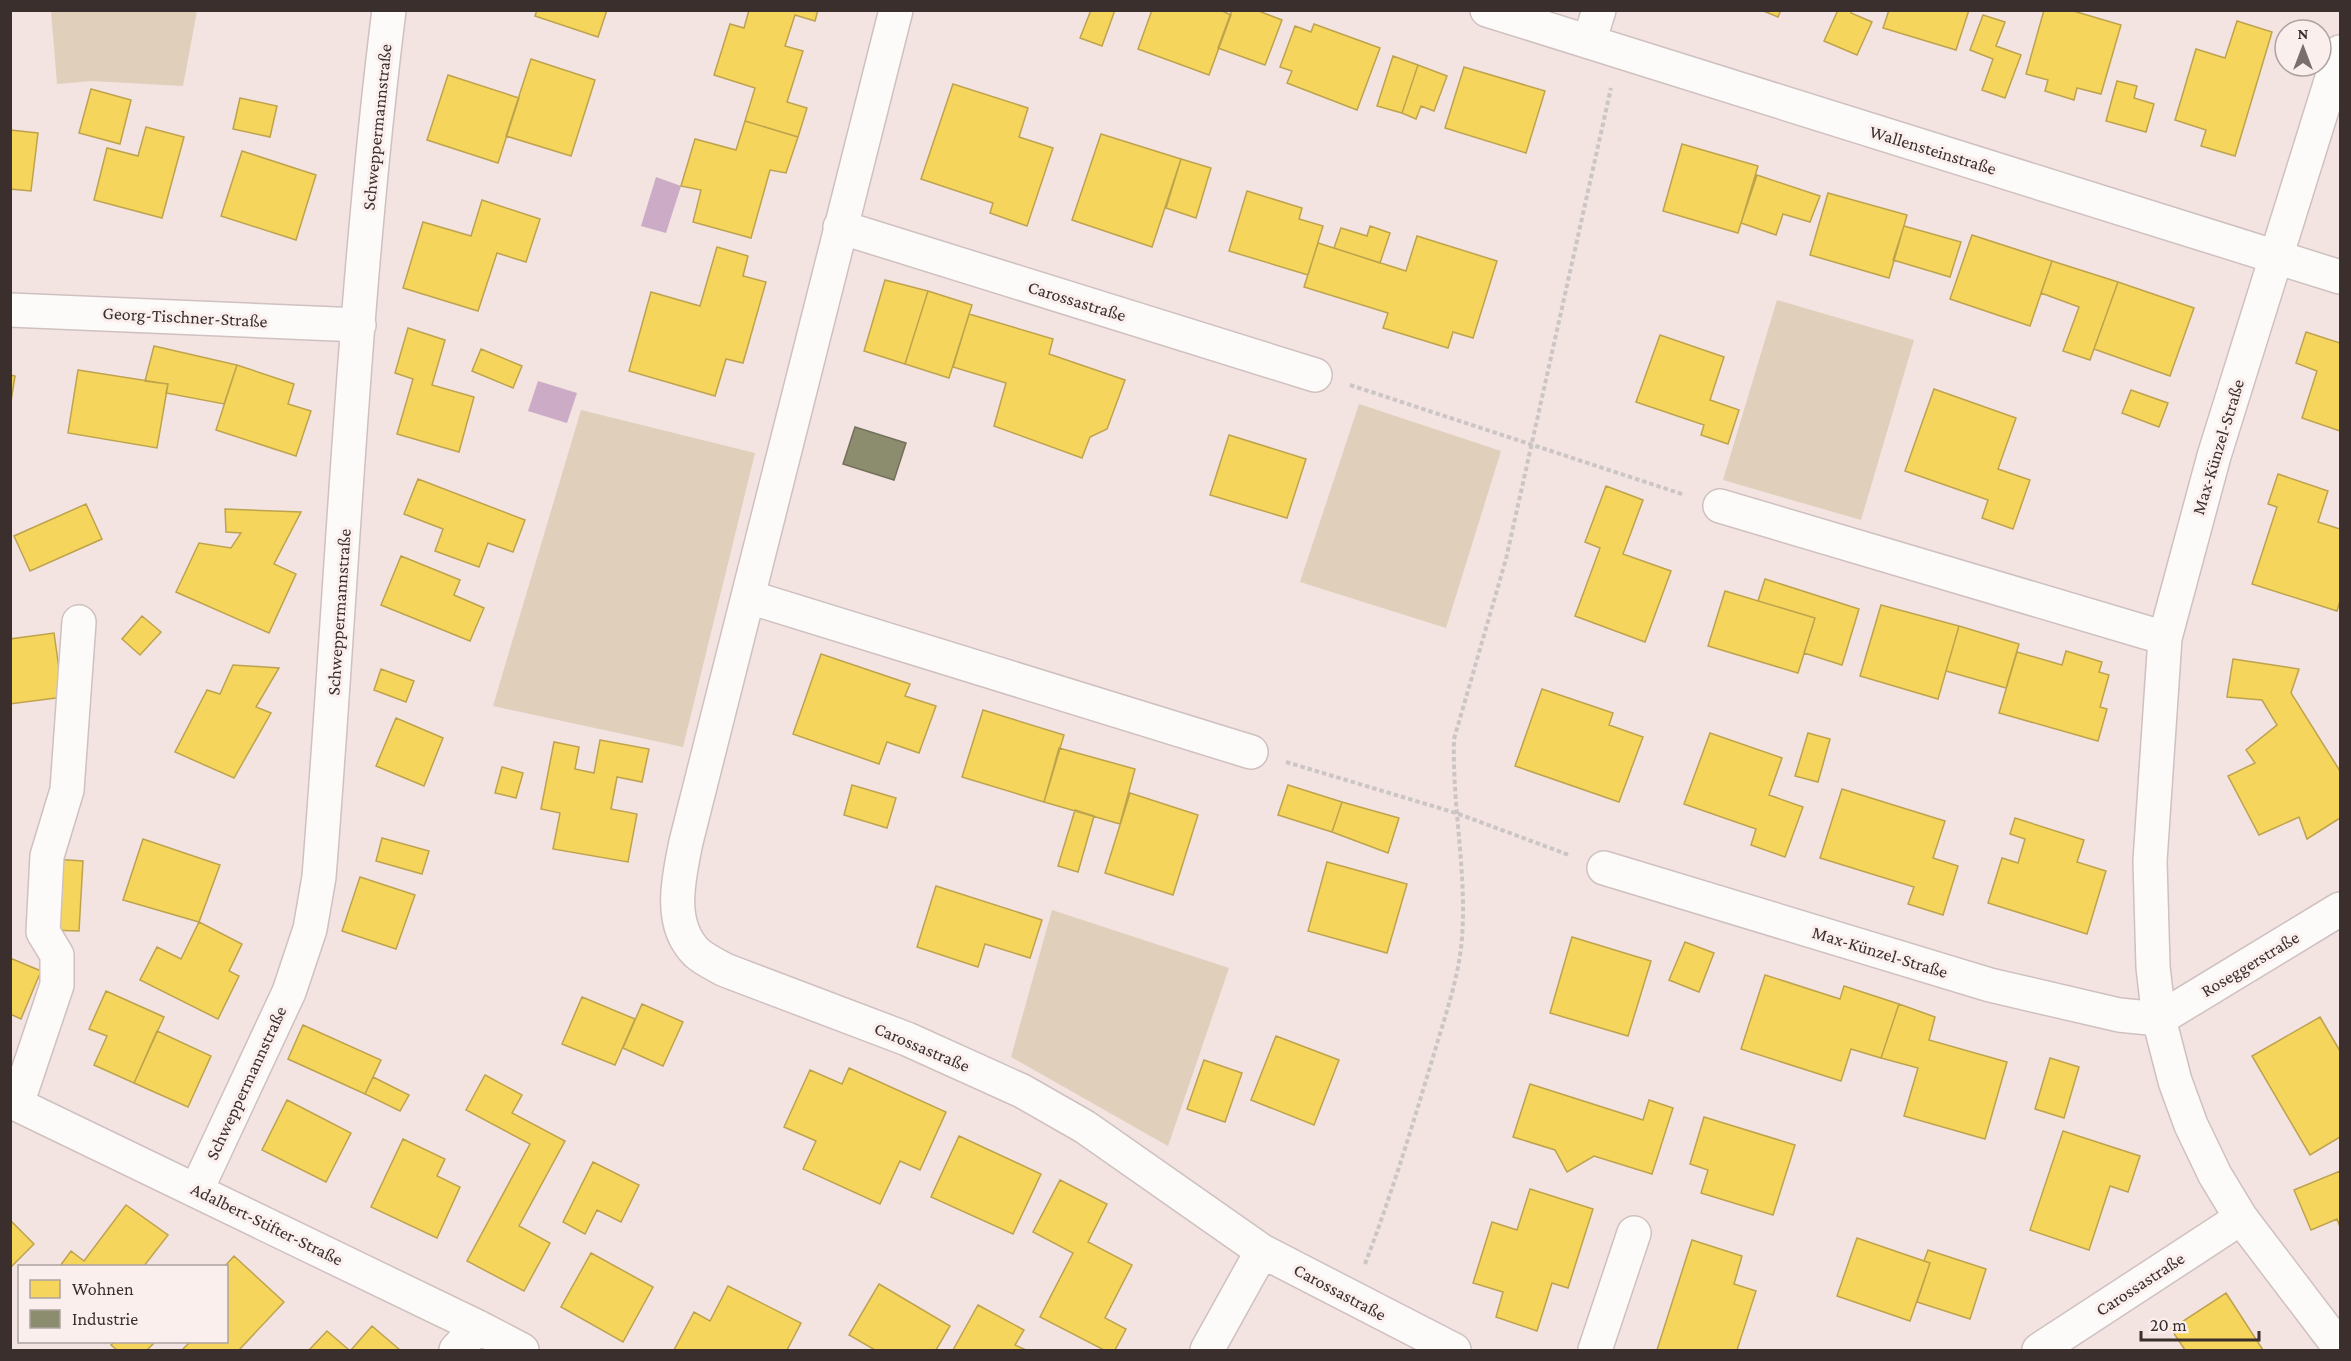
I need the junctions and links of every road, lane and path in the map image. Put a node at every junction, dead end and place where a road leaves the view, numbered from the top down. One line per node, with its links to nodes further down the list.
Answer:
1 (389, 10): 12 (street, Schweppermannstraße)
2 (896, 10): 8 (street, Carossastraße)
3 (1487, 10): 5 (street, Wallensteinstraße)
4 (1599, 10): 5 (street)
5 (1589, 42): 6 (street, Wallensteinstraße)
6 (1619, 52): 9 (street, Wallensteinstraße); 14 (path)
7 (2340, 52): 9 (street)
8 (840, 227): 13 (street, Carossastraße); 16 (street, Carossastraße)
9 (2278, 256): 10 (street, Wallensteinstraße); 18 (street, Max-Künzel-Straße)
10 (2340, 277)
11 (10, 310): 12 (street, Georg-Tischner-Straße)
12 (358, 325): 25 (street, Schweppermannstraße)
13 (1315, 375): 14 (path)
14 (1531, 442): 15 (path); 20 (path)
15 (1720, 506): 18 (street)
16 (749, 597): 19 (street); 28 (street, Carossastraße)
17 (79, 622): 24 (street)
18 (2165, 638): 23 (street, Max-Künzel-Straße)
19 (1251, 752): 20 (path)
20 (1456, 813): 21 (path); 29 (path)
21 (1604, 868): 23 (street, Max-Künzel-Straße)
22 (2340, 909): 23 (street, Roseggerstraße)
23 (2159, 1019): 26 (street, Max-Künzel-Straße)
24 (14, 1102): 25 (street, Adalbert-Stifter-Straße)
25 (197, 1190): 30 (street, Adalbert-Stifter-Straße)
26 (2241, 1218): 31 (street, Max-Künzel-Straße); 37 (street, Carossastraße)
27 (1634, 1233): 36 (street)
28 (1262, 1251): 29 (street, Carossastraße); 34 (street)
29 (1352, 1298): 35 (street, Carossastraße)
30 (478, 1327): 32 (street); 33 (street, Adalbert-Stifter-Straße)
31 (2340, 1348)
32 (456, 1350)
33 (522, 1350)
34 (1207, 1350)
35 (1454, 1350)
36 (1595, 1350)
37 (2039, 1350)

